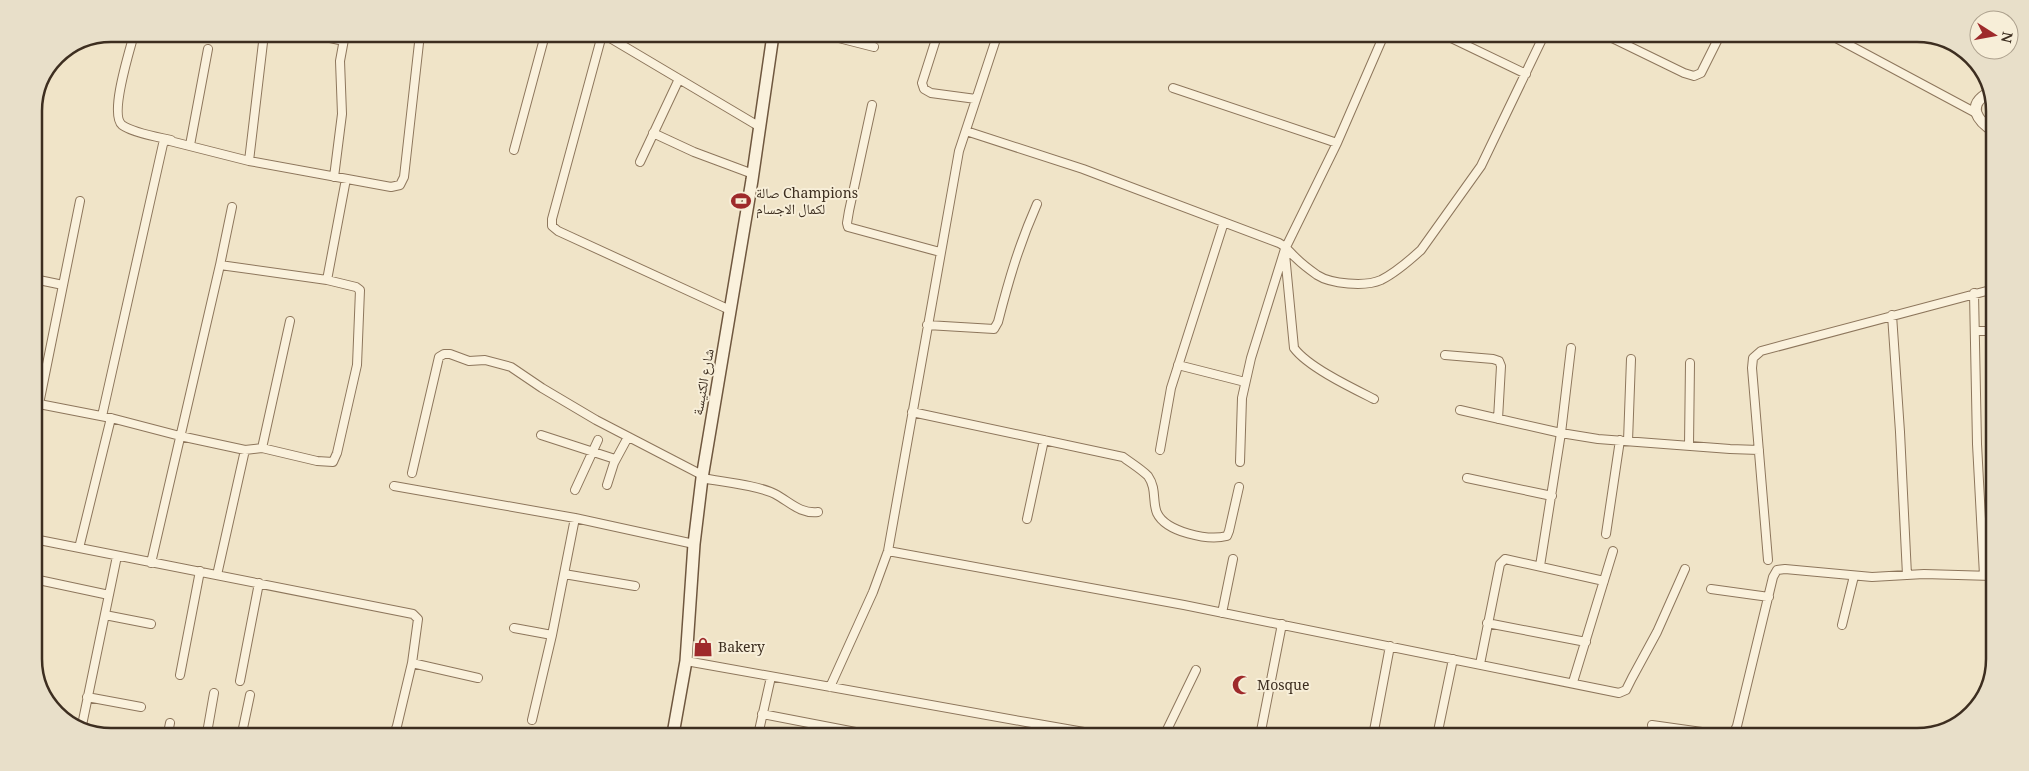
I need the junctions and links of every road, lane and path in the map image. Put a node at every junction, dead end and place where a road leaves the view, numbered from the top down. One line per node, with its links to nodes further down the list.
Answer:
1 (132, 42): 31 (street)
2 (263, 42): 35 (street)
3 (344, 42): 38 (street)
4 (419, 42): 39 (street)
5 (543, 42): 34 (street)
6 (602, 42): 52 (street)
7 (616, 42): 21 (street)
8 (772, 42): 28 (main road, شارع الكنيسة)
9 (854, 42): 18 (street)
10 (935, 42): 24 (street)
11 (995, 42): 24 (street)
12 (1381, 42): 32 (street)
13 (1459, 42): 20 (street)
14 (1541, 42): 20 (street)
15 (1620, 42): 16 (street)
16 (1717, 42)
17 (1844, 42): 26 (street)
18 (874, 47)
19 (208, 49): 33 (street)
20 (1526, 74): 44 (street)
21 (679, 79): 28 (street); 30 (street)
22 (1172, 88): 32 (street)
23 (1984, 95): 26 (street)
24 (976, 99): 29 (street)
25 (872, 105): 45 (street)
26 (1976, 112): 27 (street)
27 (1986, 125)
28 (760, 126): 37 (main road, شارع الكنيسة)
29 (966, 131): 43 (street); 45 (street)
30 (653, 133): 36 (street); 37 (street)
31 (172, 141): 33 (street); 69 (street)
32 (1336, 143): 44 (street)
33 (190, 145): 35 (street)
34 (514, 150)
35 (249, 160): 38 (street)
36 (640, 162)
37 (753, 174): 52 (main road, شارع الكنيسة)
38 (334, 177): 39 (street)
39 (346, 179): 47 (street)
40 (80, 201): 49 (street)
41 (1037, 204): 55 (street)
42 (232, 207): 46 (street)
43 (1224, 222): 44 (street); 62 (street)
44 (1285, 248): 64 (street); 65 (street)
45 (940, 252): 55 (street)
46 (220, 265): 47 (street); 74 (street)
47 (327, 280): 81 (street)
48 (43, 281): 49 (street)
49 (63, 285): 63 (street)
50 (1986, 290): 51 (street)
51 (1974, 293): 53 (street); 56 (street)
52 (730, 310): 89 (main road, شارع الكنيسة)
53 (1892, 314): 84 (street); 115 (street)
54 (290, 322): 81 (street)
55 (927, 325): 68 (street)
56 (1975, 331): 57 (street); 105 (street)
57 (1986, 331)
58 (1571, 348): 72 (street)
59 (1445, 355): 71 (street)
60 (1631, 359): 79 (street)
61 (1690, 363): 80 (street)
62 (1178, 364): 64 (street); 83 (street)
63 (43, 372)
64 (1246, 382): 87 (street)
65 (1374, 399)
66 (43, 404): 69 (street)
67 (1460, 410): 71 (street)
68 (912, 412): 77 (street); 103 (street)
69 (102, 416): 70 (street)
70 (111, 418): 74 (street); 102 (street)
71 (1498, 419): 72 (street)
72 (1562, 433): 78 (street); 95 (street)
73 (541, 435): 85 (street)
74 (180, 436): 82 (street); 109 (street)
75 (628, 437): 86 (street); 88 (street); 89 (street)
76 (598, 440): 85 (street)
77 (1044, 440): 93 (street); 98 (street)
78 (1620, 440): 79 (street); 99 (street)
79 (1628, 441): 80 (street)
80 (1689, 445): 84 (street)
81 (262, 448): 82 (street)
82 (245, 450): 113 (street)
83 (1160, 450)
84 (1759, 450): 108 (street)
85 (592, 452): 86 (street); 94 (street)
86 (616, 459): 91 (street)
87 (1240, 462)
88 (412, 473)
89 (702, 476): 96 (street); 101 (main road, شارع الكنيسة)
90 (1467, 478): 95 (street)
91 (607, 485)
92 (394, 486): 97 (street)
93 (1239, 487)
94 (575, 490)
95 (1552, 496): 110 (street)
96 (818, 512)
97 (575, 518): 101 (street); 114 (street)
98 (1027, 519)
99 (1606, 534)
100 (43, 541): 102 (street)
101 (694, 544): 136 (main road, شارع الكنيسة)
102 (80, 548): 106 (street)
103 (888, 551): 125 (street); 145 (street)
104 (1613, 552): 119 (street)
105 (1986, 552)
106 (116, 556): 109 (street); 123 (street)
107 (1233, 559): 125 (street)
108 (1768, 560)
109 (151, 562): 112 (street)
110 (1540, 566): 119 (street); 127 (street)
111 (1685, 569): 144 (street)
112 (200, 572): 113 (street); 140 (street)
113 (217, 574): 120 (street)
114 (564, 574): 121 (street); 132 (street)
115 (1906, 575): 116 (street); 117 (street)
116 (1854, 576): 124 (street); 130 (street)
117 (1986, 576)
118 (43, 581): 123 (street)
119 (1604, 581): 133 (street)
120 (259, 583): 137 (street); 143 (street)
121 (635, 586)
122 (1711, 589): 124 (street)
123 (109, 594): 126 (street)
124 (1769, 596): 170 (street)
125 (1222, 613): 129 (street)
126 (105, 615): 128 (street); 148 (street)
127 (1487, 623): 133 (street); 138 (street)
128 (151, 624)
129 (1282, 624): 134 (street); 166 (street)
130 (1842, 625)
131 (514, 628): 132 (street)
132 (552, 635): 151 (street)
133 (1586, 642): 144 (street)
134 (1390, 646): 135 (street); 167 (street)
135 (1453, 659): 138 (street); 168 (street)
136 (686, 661): 141 (street); 160 (main road, شارع الكنيسة)
137 (412, 663): 142 (street); 159 (street)
138 (1480, 664): 144 (street)
139 (1196, 670): 165 (street)
140 (180, 675)
141 (771, 676): 145 (street); 150 (street)
142 (478, 678)
143 (240, 681)
144 (1573, 682)
145 (830, 687): 154 (street)
146 (214, 693): 157 (street)
147 (250, 695): 158 (street)
148 (88, 697): 149 (street); 152 (street)
149 (141, 707)
150 (762, 714): 161 (street); 162 (street)
151 (532, 720)
152 (83, 722)
153 (170, 723): 156 (street)
154 (1038, 724): 163 (street); 164 (street)
155 (1652, 724): 169 (street)
156 (169, 728)
157 (207, 728)
158 (243, 728)
159 (396, 728)
160 (674, 728)
161 (759, 728)
162 (834, 728)
163 (1041, 728)
164 (1061, 728)
165 (1168, 728)
166 (1262, 728)
167 (1375, 728)
168 (1439, 728)
169 (1678, 728)
170 (1736, 728)

